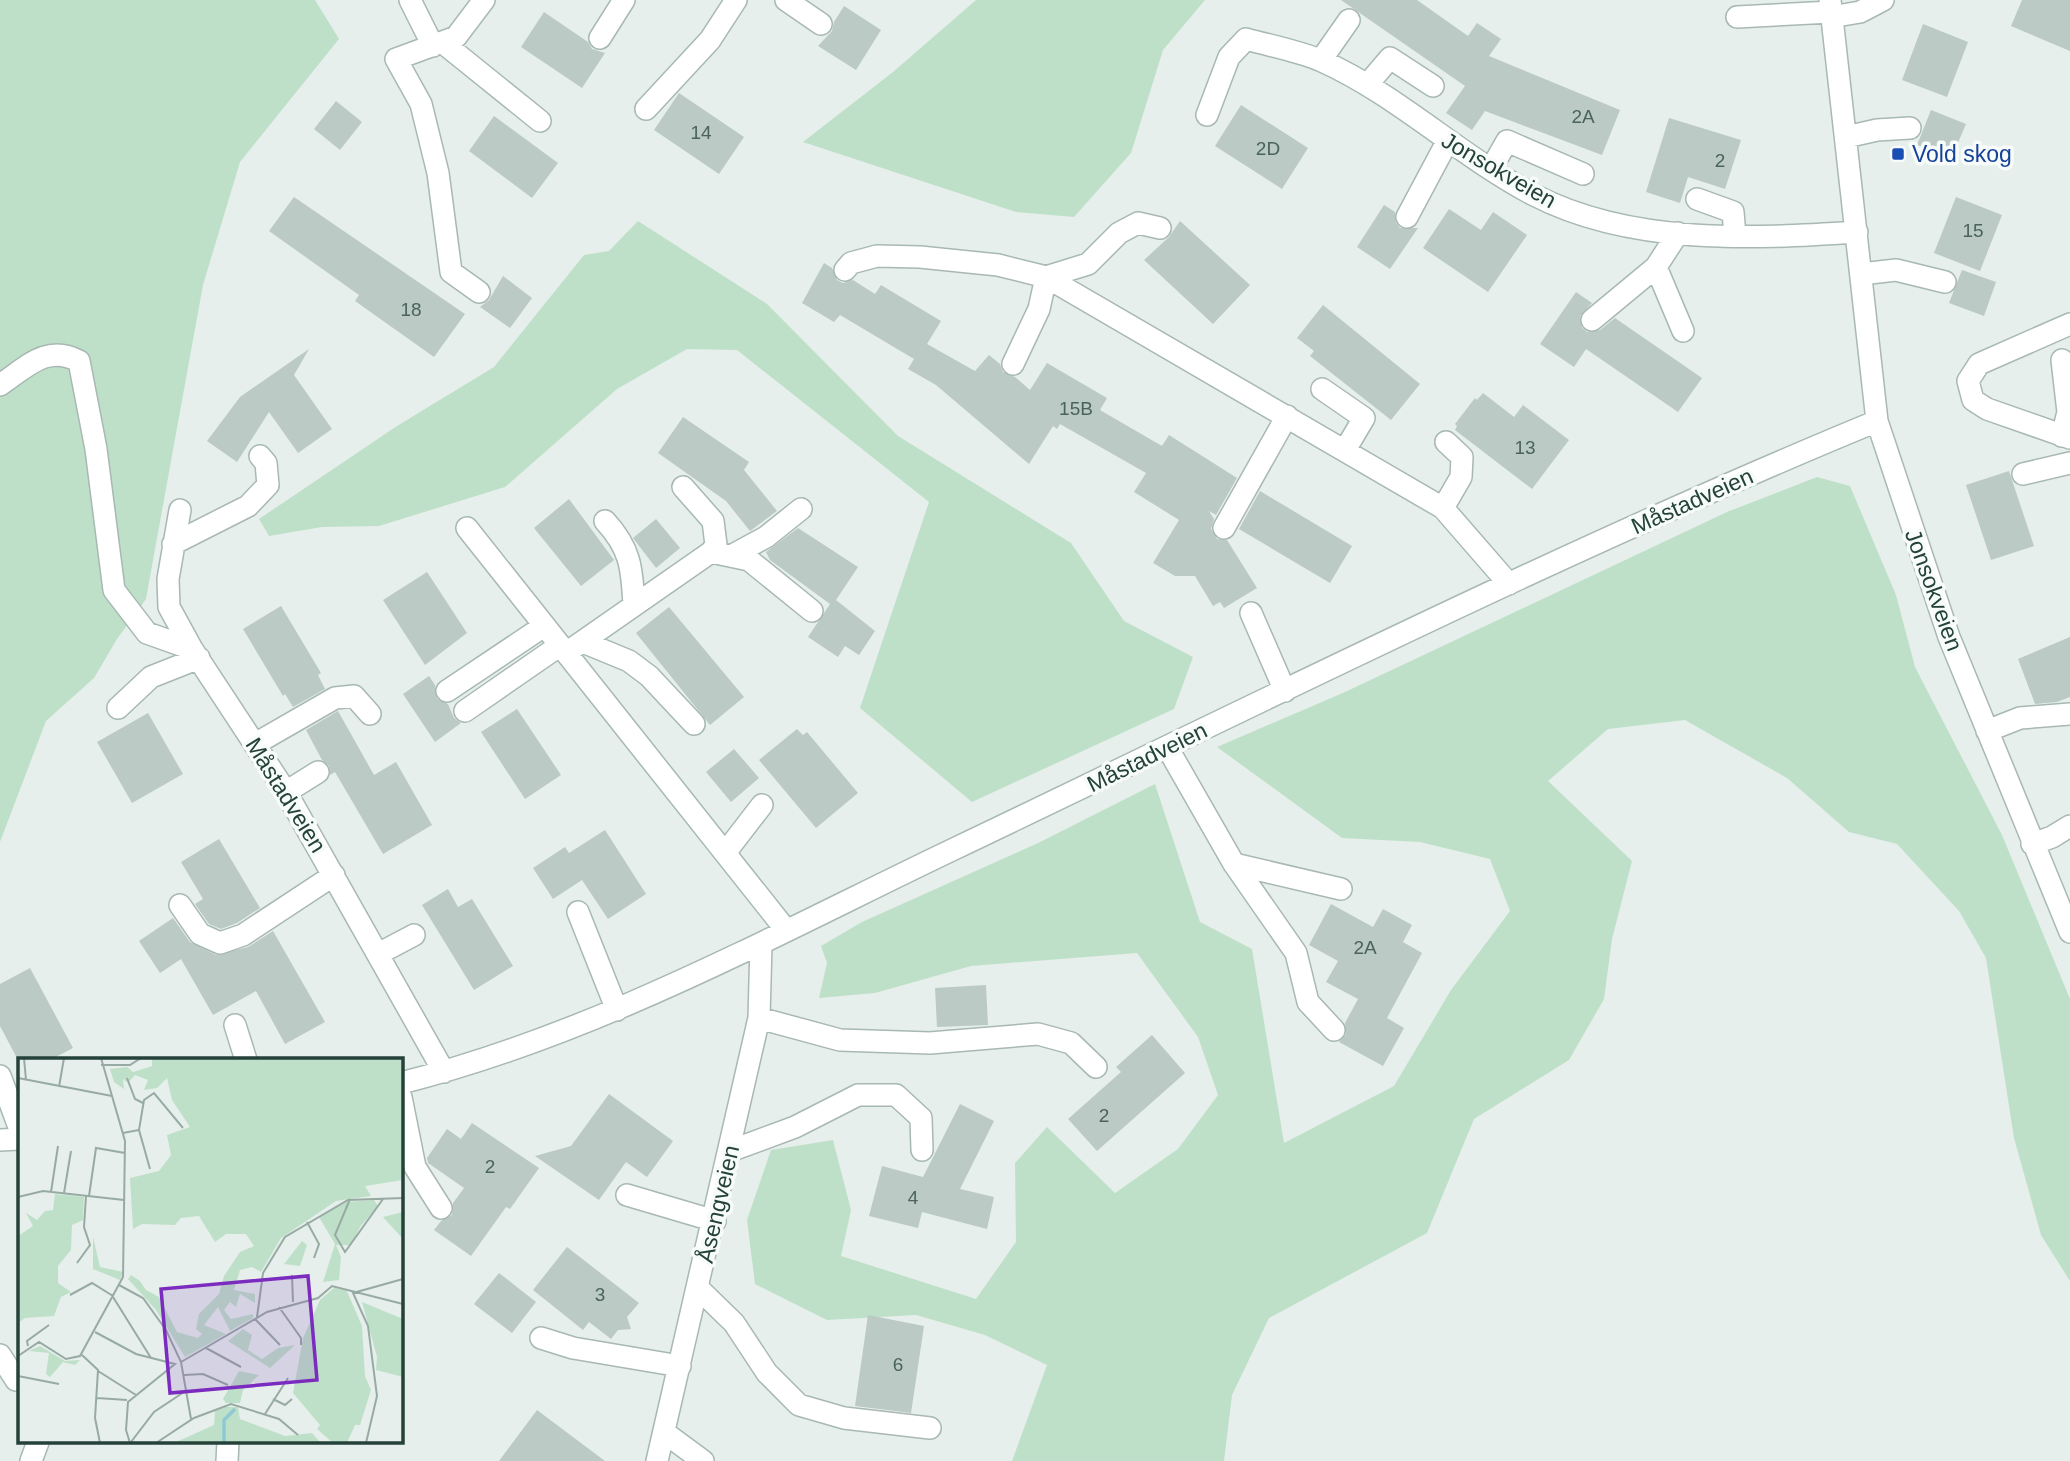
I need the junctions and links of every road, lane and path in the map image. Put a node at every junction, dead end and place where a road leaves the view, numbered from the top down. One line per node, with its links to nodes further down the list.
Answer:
1 (410, 0): 12 (street)
2 (484, 0): 12 (street)
3 (624, 0): 11 (street)
4 (736, 0): 16 (street)
5 (786, 0): 10 (street)
6 (1883, 0): 7 (street)
7 (1831, 10): 8 (street); 20 (street, Jonsokveien)
8 (1737, 17)
9 (1349, 20): 13 (street)
10 (821, 24)
11 (600, 38)
12 (438, 44): 18 (street); 35 (street)
13 (1321, 60): 14 (street, Jonsokveien); 17 (street, Jonsokveien)
14 (1367, 85): 15 (street); 21 (street, Jonsokveien)
15 (1433, 86)
16 (646, 109)
17 (1207, 115)
18 (540, 121)
19 (1910, 128): 20 (street)
20 (1846, 136): 27 (street, Jonsokveien)
21 (1447, 142): 22 (street, Jonsokveien); 25 (street)
22 (1491, 169): 23 (street); 28 (street, Jonsokveien)
23 (1583, 174)
24 (1697, 199): 29 (street)
25 (1407, 217)
26 (1160, 228): 33 (street)
27 (1857, 232): 29 (street, Jonsokveien); 32 (street, Jonsokveien)
28 (1678, 233): 29 (street, Jonsokveien); 30 (street)
29 (1735, 236)
30 (1656, 267): 36 (street); 38 (street)
31 (845, 270): 33 (street)
32 (1861, 274): 34 (street); 44 (street, Jonsokveien)
33 (1046, 277): 40 (street); 43 (street)
34 (1945, 282)
35 (479, 292)
36 (1592, 320)
37 (2070, 324): 45 (street)
38 (1683, 331)
39 (2062, 360): 45 (street)
40 (1013, 364)
41 (0, 385): 66 (street)
42 (1322, 389): 47 (street)
43 (1287, 416): 47 (street); 57 (street)
44 (1877, 421): 60 (street, Måstadveien); 74 (street, Jonsokveien)
45 (2066, 437)
46 (1446, 442): 52 (street)
47 (1345, 450): 52 (street)
48 (260, 456): 58 (street)
49 (2070, 463): 50 (street)
50 (2023, 474)
51 (683, 487): 59 (street)
52 (1443, 508): 60 (street)
53 (800, 509): 59 (street)
54 (180, 510): 58 (street, Måstadveien)
55 (605, 521): 61 (street)
56 (467, 528): 64 (street)
57 (1224, 528)
58 (173, 544): 66 (street, Måstadveien)
59 (721, 554): 61 (street); 62 (street)
60 (1508, 584): 68 (street, Måstadveien)
61 (634, 606): 65 (street)
62 (812, 611)
63 (1251, 613): 68 (street)
64 (544, 626): 65 (street); 67 (street)
65 (569, 647): 70 (street); 73 (street); 82 (street)
66 (195, 653): 69 (street); 75 (street, Måstadveien)
67 (447, 691)
68 (1286, 691): 76 (street, Måstadveien)
69 (118, 708)
70 (465, 711)
71 (370, 714): 75 (street)
72 (2070, 714): 74 (street)
73 (694, 724)
74 (1987, 731): 81 (street, Jonsokveien)
75 (255, 744): 78 (street, Måstadveien)
76 (1167, 747): 83 (street); 88 (street, Måstadveien)
77 (318, 772): 78 (street)
78 (286, 792): 84 (street, Måstadveien)
79 (762, 805): 82 (street)
80 (2070, 826): 81 (street)
81 (2032, 844): 89 (street, Jonsokveien)
82 (724, 853): 88 (street)
83 (1234, 863): 85 (street); 96 (street)
84 (334, 875): 86 (street); 92 (street, Måstadveien)
85 (1340, 889)
86 (180, 905)
87 (579, 912): 93 (street)
88 (786, 930): 91 (street, Måstadveien)
89 (2070, 932)
90 (414, 935): 92 (street)
91 (761, 944): 93 (street, Måstadveien); 94 (street, Åsengveien)
92 (378, 954): 99 (street, Måstadveien)
93 (617, 1010): 99 (street, Måstadveien)
94 (760, 1018): 98 (street); 107 (street, Åsengveien)
95 (234, 1025): 97 (street)
96 (1334, 1030)
97 (245, 1058)
98 (1096, 1067)
99 (444, 1072): 101 (street, Måstadveien)
100 (0, 1076): 103 (street)
101 (402, 1083)
102 (402, 1102): 109 (street)
103 (18, 1125)
104 (18, 1139): 105 (street)
105 (0, 1140)
106 (922, 1150): 107 (street)
107 (730, 1151): 110 (street, Åsengveien)
108 (627, 1195): 110 (street)
109 (440, 1208)
110 (715, 1221): 111 (street, Åsengveien)
111 (698, 1288): 114 (street, Åsengveien); 116 (street)
112 (541, 1338): 114 (street)
113 (0, 1355): 115 (street)
114 (680, 1366): 117 (street, Åsengveien)
115 (12, 1381)
116 (930, 1428)
117 (665, 1433): 120 (street, Åsengveien); 121 (street)
118 (37, 1444): 119 (street)
119 (31, 1461)
120 (657, 1461)
121 (703, 1461)

